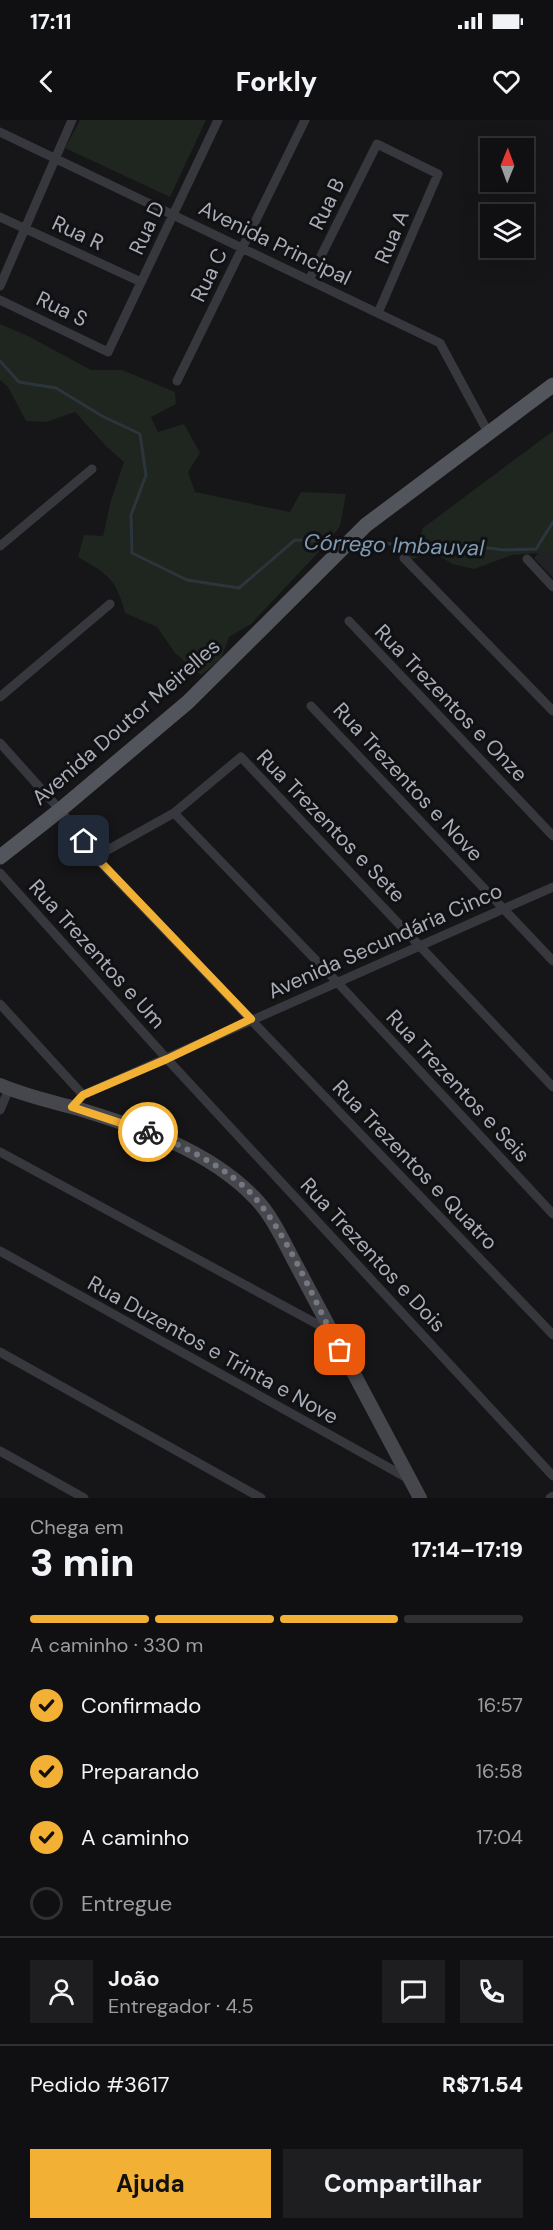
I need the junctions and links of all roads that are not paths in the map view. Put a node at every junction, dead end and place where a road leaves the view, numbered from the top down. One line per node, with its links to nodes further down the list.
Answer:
1 (72, 120): 5 (street)
2 (218, 120): 7 (street, Rua D)
3 (305, 120): 10 (street, Rua C)
4 (0, 132): 5 (street, Avenida Principal)
5 (56, 158): 7 (street, Avenida Principal); 9 (street)
6 (438, 174): 11 (street, Rua B); 15 (street, Rua A)
7 (173, 215): 10 (street, Avenida Principal); 12 (street, Rua D)
8 (0, 217): 9 (street, Rua R)
9 (25, 229): 12 (street, Rua R); 13 (street)
10 (242, 248): 11 (street, Avenida Principal); 17 (street, Rua C)
11 (309, 280): 15 (street, Avenida Principal)
12 (141, 282): 16 (street, Rua D)
13 (0, 286)
14 (0, 300): 16 (street, Rua S)
15 (378, 313): 19 (street, Avenida Principal)
16 (108, 352)
17 (177, 381)
18 (553, 386): 19 (main road, Avenida Doutor Meirelles)
19 (489, 434): 31 (main road, Avenida Doutor Meirelles)
20 (92, 469): 21 (street)
21 (0, 546)
22 (404, 558): 29 (street)
23 (527, 559): 24 (street)
24 (553, 587)
25 (110, 604): 27 (street)
26 (349, 621): 33 (street, Rua Trezentos e Onze)
27 (0, 697)
28 (311, 706): 38 (street, Rua Trezentos e Nove)
29 (553, 711)
30 (0, 743): 31 (street, Rua Trezentos e Quatro)
31 (60, 810): 34 (street, Rua Trezentos e Quatro); 35 (main road, Avenida Doutor Meirelles)
32 (174, 813): 34 (street); 39 (street, Rua Trezentos e Sete); 41 (street, Rua Trezentos e Seis)
33 (553, 836)
34 (95, 856): 43 (street, Rua Trezentos e Quatro)
35 (0, 857)
36 (0, 873): 44 (street, Rua Trezentos e Um)
37 (553, 887): 38 (street, Avenida Secundária Cinco)
38 (504, 909): 39 (street, Avenida Secundária Cinco); 40 (street, Rua Trezentos e Nove)
39 (420, 945): 41 (street, Avenida Secundária Cinco); 46 (street, Rua Trezentos e Sete)
40 (553, 961)
41 (337, 982): 43 (street, Avenida Secundária Cinco); 51 (street, Rua Trezentos e Seis)
42 (0, 1005): 47 (street)
43 (251, 1019): 44 (street, Avenida Secundária Cinco); 54 (street, Rua Trezentos e Quatro)
44 (167, 1059): 47 (street, Avenida Secundária Cinco); 57 (street, Rua Trezentos e Dois)
45 (5, 1087): 48 (street); 49 (street)
46 (553, 1087)
47 (83, 1095): 48 (street, Avenida Secundária Cinco)
48 (72, 1107): 53 (street)
49 (0, 1110)
50 (0, 1152): 53 (street)
51 (553, 1215)
52 (0, 1251): 58 (street, Rua Duzentos e Trinta e Nove)
53 (330, 1331): 58 (street)
54 (553, 1335)
55 (0, 1352): 60 (street)
56 (0, 1451): 59 (street)
57 (553, 1476)
58 (409, 1479): 61 (street)
59 (84, 1498)
60 (261, 1498)
61 (420, 1498)

